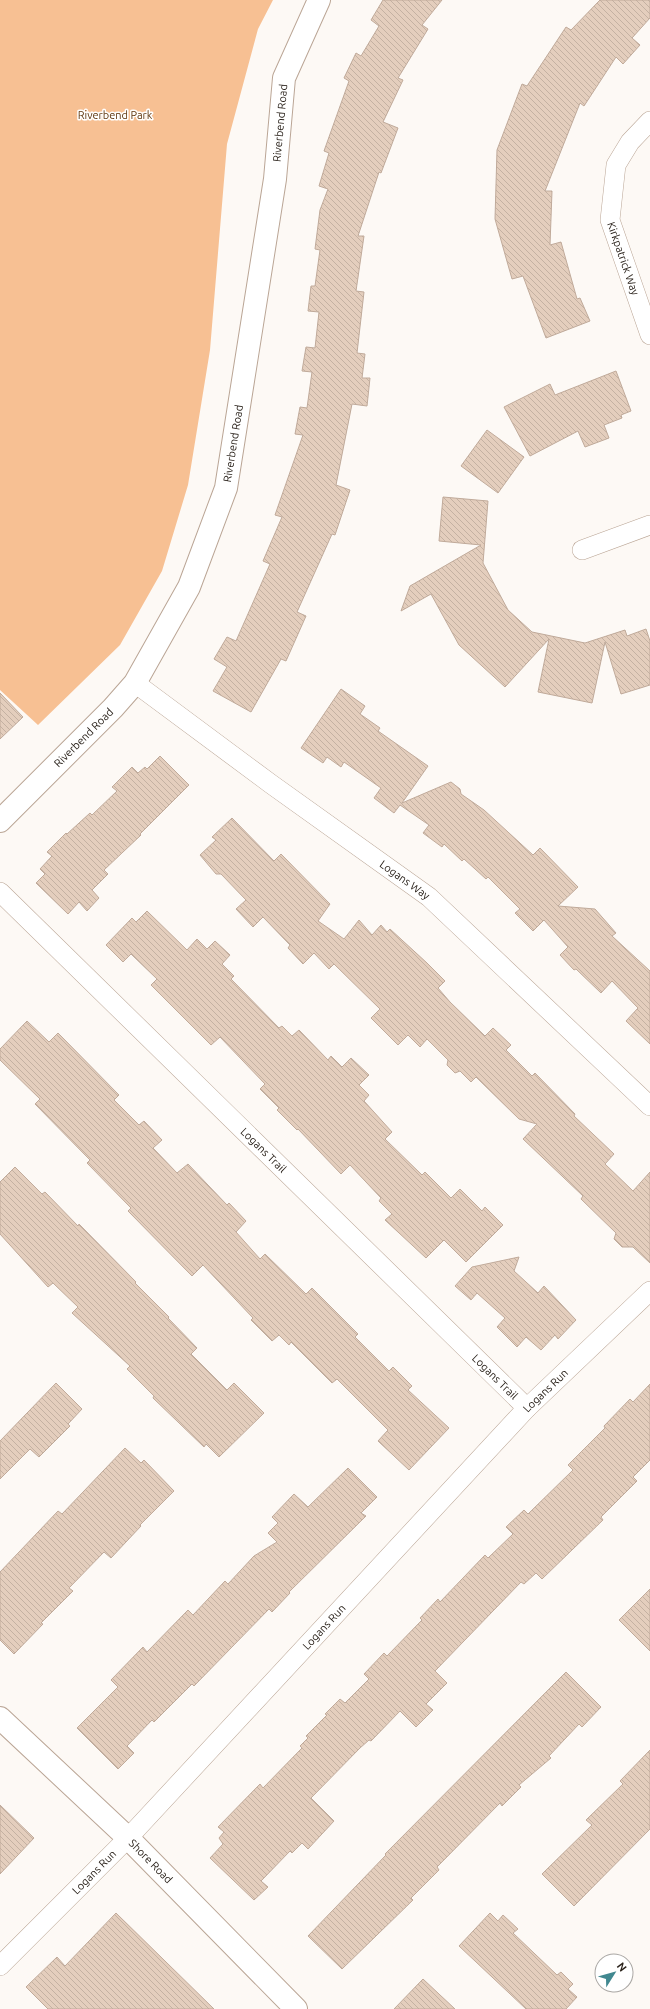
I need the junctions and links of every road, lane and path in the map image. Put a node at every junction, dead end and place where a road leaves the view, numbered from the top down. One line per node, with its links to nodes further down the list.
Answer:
1 (319, 0): 6 (street, Riverbend Road)
2 (650, 121): 3 (street, Kirkpatrick Way)
3 (650, 335)
4 (650, 525): 5 (street)
5 (582, 550)
6 (135, 683): 7 (street, Riverbend Road); 9 (street, Logans Way)
7 (0, 822)
8 (0, 892): 11 (street, Logans Trail)
9 (650, 1106)
10 (650, 1291): 11 (street, Logans Run)
11 (527, 1408): 13 (street, Logans Run)
12 (0, 1718): 13 (street, Shore Road)
13 (128, 1838): 14 (street, Logans Run); 15 (street, Shore Road)
14 (0, 1966)
15 (296, 2009)

